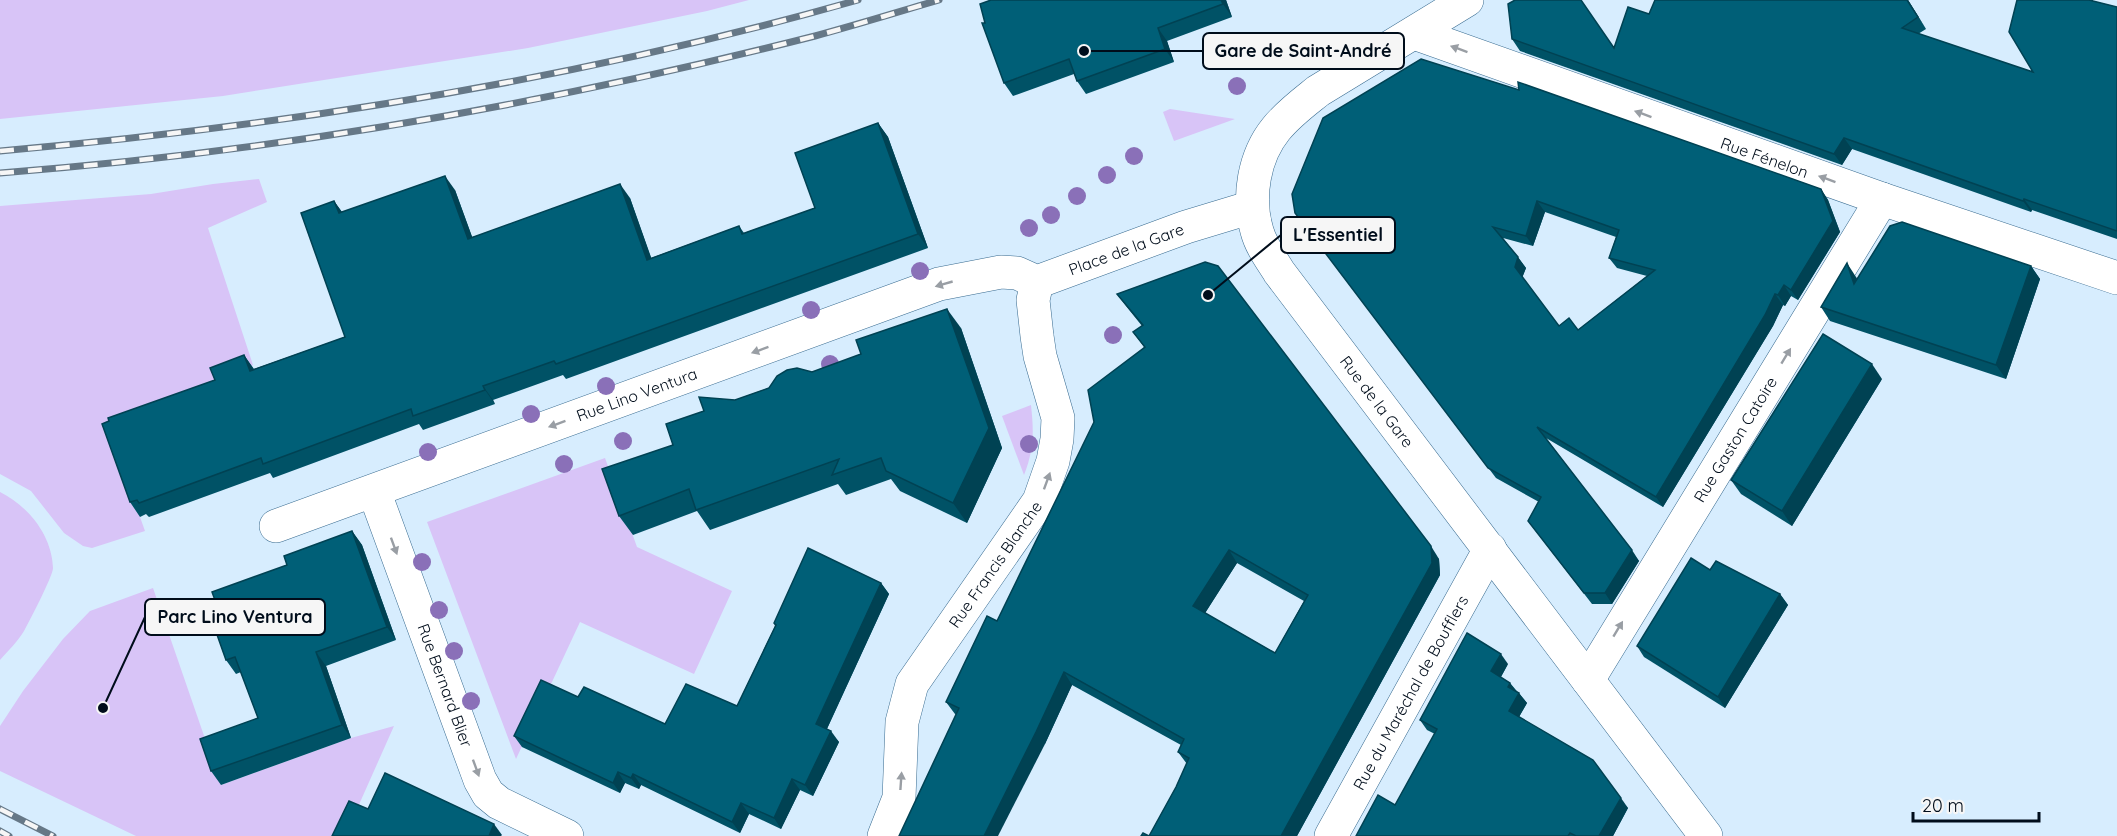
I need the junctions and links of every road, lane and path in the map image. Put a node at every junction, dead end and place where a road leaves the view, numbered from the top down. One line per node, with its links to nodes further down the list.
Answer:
1 (1467, 0): 2 (street, Rue de la Gare)
2 (1414, 33): 3 (street, Rue Fénelon, one-way to 2); 4 (street, Rue de la Gare)
3 (1882, 199): 5 (street, Rue Fénelon); 10 (street, Rue Gaston Catoire, one-way to 3)
4 (1252, 207): 6 (street, Place de la Gare); 9 (street, Rue de la Gare)
5 (2117, 278)
6 (1036, 282): 7 (street, Rue Lino Ventura, one-way to 7); 12 (street, Rue Francis Blanche, one-way to 6)
7 (374, 491): 8 (street, Rue Lino Ventura); 11 (street, Rue Bernard Blier, one-way to 11)
8 (276, 526)
9 (1490, 549): 10 (street, Rue de la Gare); 13 (street, Rue du Maréchal de Boufflers)
10 (1588, 680): 14 (street, Rue de la Gare)
11 (567, 836)
12 (884, 836)
13 (1331, 836)
14 (1706, 836)

